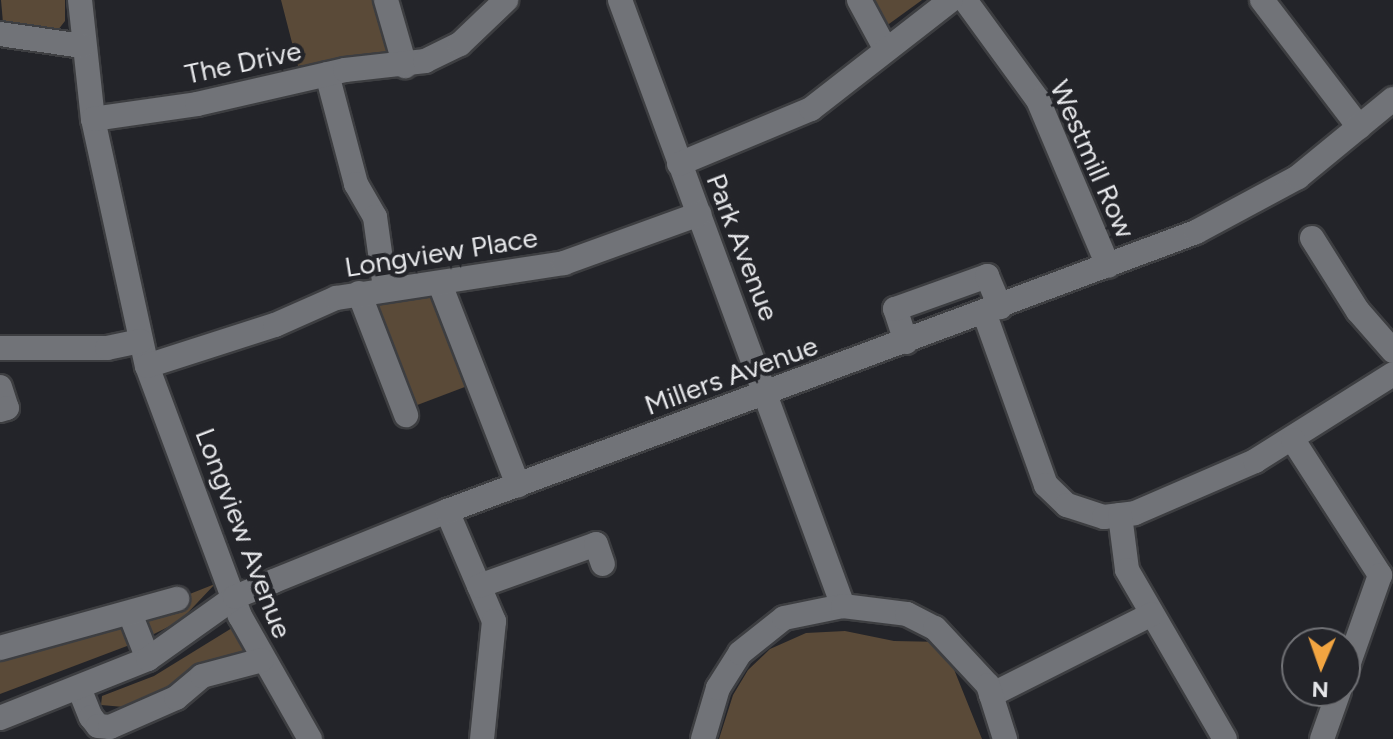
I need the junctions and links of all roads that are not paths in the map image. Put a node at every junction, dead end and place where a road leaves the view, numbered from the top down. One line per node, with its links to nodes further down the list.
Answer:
1 (80, 0): 10 (street)
2 (386, 0): 12 (street)
3 (506, 0): 12 (street, The Drive)
4 (620, 0): 17 (street, Park Avenue)
5 (859, 0): 11 (street)
6 (951, 0): 11 (street)
7 (965, 0): 20 (street, Westmill Row)
8 (1262, 0): 16 (street)
9 (0, 34): 10 (street)
10 (82, 46): 15 (street)
11 (885, 48): 17 (street)
12 (405, 66): 13 (street, The Drive)
13 (327, 74): 15 (street, The Drive); 22 (street)
14 (1393, 99): 16 (street, Millers Avenue)
15 (93, 119): 25 (street, Longview Avenue)
16 (1359, 127): 20 (street, Millers Avenue)
17 (679, 164): 18 (street, Park Avenue)
18 (699, 214): 21 (street, Longview Place); 32 (street, Park Avenue)
19 (1312, 238): 28 (street)
20 (1108, 266): 24 (street, Millers Avenue)
21 (440, 284): 22 (street, Longview Place); 36 (street)
22 (385, 288): 23 (street, Longview Place)
23 (359, 293): 29 (street, Longview Place); 34 (street)
24 (992, 309): 26 (street, Millers Avenue); 26 (street); 38 (street)
25 (140, 341): 27 (street); 29 (street, Longview Avenue)
26 (906, 342): 32 (street, Millers Avenue)
27 (0, 348)
28 (1393, 351)
29 (147, 366): 42 (street, Longview Avenue)
30 (1393, 374): 35 (street)
31 (0, 387): 33 (street)
32 (766, 394): 36 (street, Millers Avenue); 44 (street, Park Avenue)
33 (0, 410)
34 (406, 415)
35 (1293, 440): 38 (street); 40 (street)
36 (518, 485): 37 (street, Millers Avenue)
37 (447, 511): 41 (street); 42 (street, Millers Avenue)
38 (1120, 515): 45 (street)
39 (603, 564): 41 (street)
40 (1387, 574): 47 (street)
41 (479, 586): 56 (street)
42 (235, 597): 49 (street, Millers Avenue); 50 (street, Longview Avenue)
43 (177, 599): 46 (street)
44 (843, 606): 52 (street); 57 (street)
45 (1152, 614): 52 (street); 59 (street)
46 (131, 616): 48 (street); 49 (street)
47 (1361, 636)
48 (0, 648)
49 (148, 659): 51 (street, Millers Avenue)
50 (262, 660): 51 (street); 55 (street, Longview Avenue)
51 (79, 688): 54 (street, Millers Avenue)
52 (991, 695): 58 (street)
53 (1333, 707): 60 (street)
54 (0, 718)
55 (310, 739)
56 (482, 739)
57 (703, 739)
58 (1005, 739)
59 (1225, 739)
60 (1322, 739)

